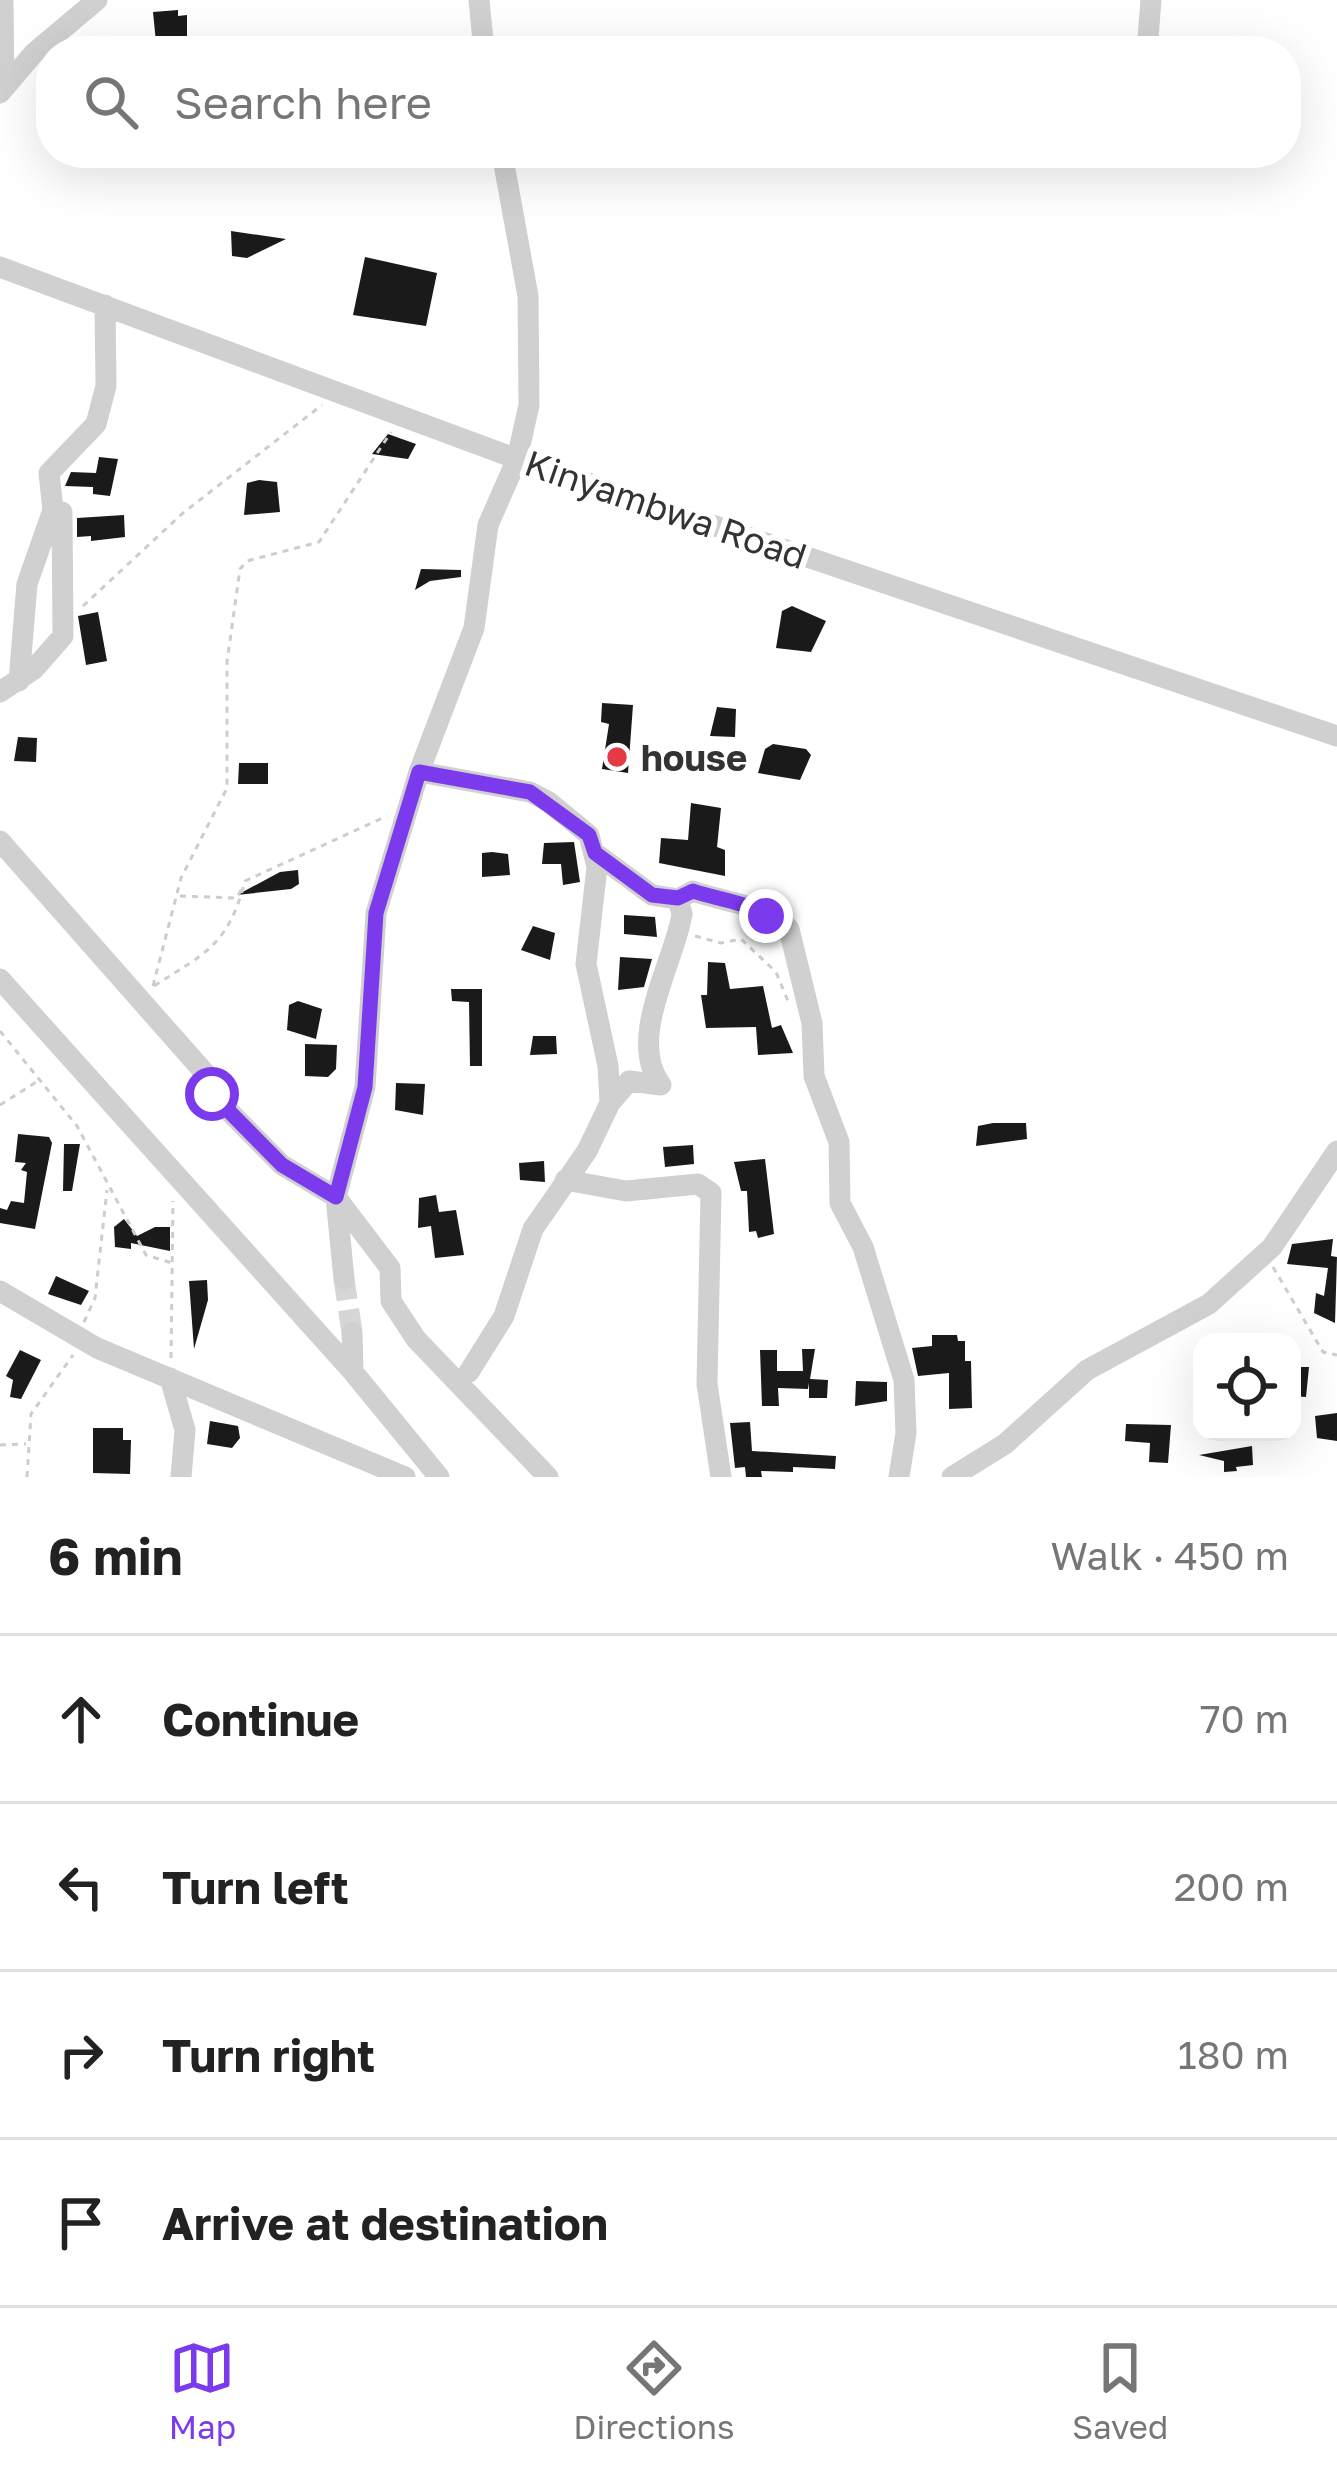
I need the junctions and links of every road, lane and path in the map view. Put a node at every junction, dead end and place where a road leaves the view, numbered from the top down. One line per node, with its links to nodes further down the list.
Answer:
1 (2, 0): 9 (street)
2 (97, 0): 5 (street)
3 (479, 0): 6 (street)
4 (1151, 0): 7 (street)
5 (54, 36)
6 (483, 36)
7 (1148, 36)
8 (36, 51): 9 (street)
9 (2, 90)
10 (505, 168): 15 (street)
11 (0, 267): 12 (street, Kinyambwa Road)
12 (105, 305): 13 (street, Kinyambwa Road); 18 (street)
13 (341, 391): 14 (street, Kinyambwa Road); 17 (path)
14 (412, 417): 15 (street, Kinyambwa Road); 25 (path)
15 (517, 459): 19 (street, Kinyambwa Road); 20 (street)
16 (62, 512): 17 (street)
17 (63, 636): 18 (street)
18 (9, 686)
19 (1337, 736)
20 (419, 772): 21 (street); 23 (street)
21 (409, 805): 24 (path); 37 (street)
22 (0, 841): 37 (street)
23 (595, 853): 26 (street); 31 (street)
24 (245, 881): 25 (path); 25 (path)
25 (178, 895)
26 (680, 906): 28 (path); 31 (street); 56 (street)
27 (0, 979): 34 (street)
28 (793, 1011)
29 (0, 1031): 30 (path)
30 (38, 1081): 32 (path); 36 (path)
31 (610, 1103): 35 (street)
32 (0, 1105)
33 (1337, 1151): 38 (street)
34 (176, 1176): 39 (path); 45 (street)
35 (566, 1180): 46 (street); 55 (street)
36 (107, 1189): 39 (path); 43 (path)
37 (336, 1197): 40 (street); 54 (street)
38 (1266, 1252): 44 (path); 57 (street)
39 (172, 1263): 47 (path)
40 (344, 1279)
41 (0, 1291): 43 (street)
42 (352, 1332): 45 (street)
43 (80, 1337): 47 (street); 48 (path)
44 (1337, 1355)
45 (353, 1372): 53 (street)
46 (469, 1372)
47 (170, 1378): 51 (street); 52 (street)
48 (28, 1444): 49 (path); 50 (path)
49 (0, 1445)
50 (27, 1477)
51 (181, 1477)
52 (405, 1477)
53 (439, 1477)
54 (548, 1477)
55 (721, 1477)
56 (899, 1477)
57 (952, 1477)

